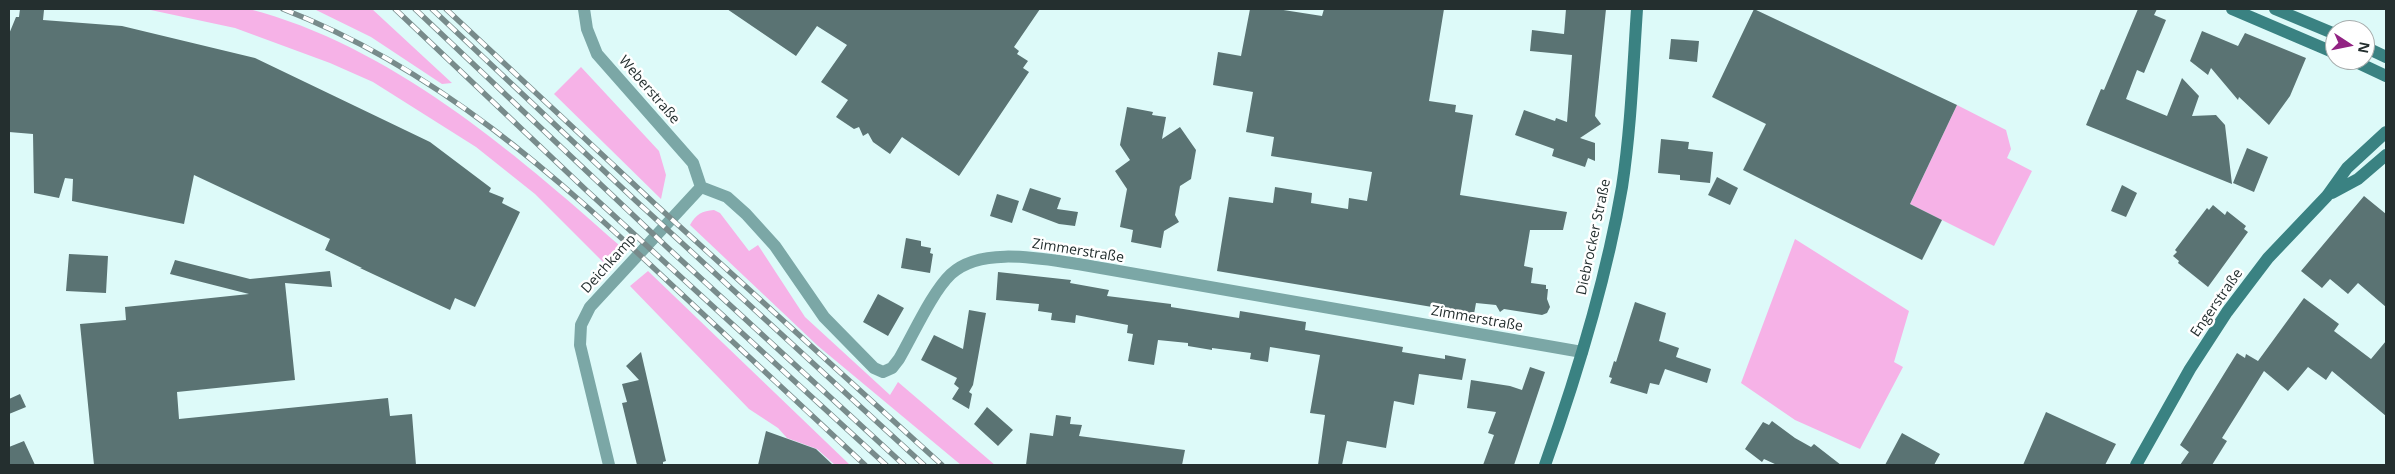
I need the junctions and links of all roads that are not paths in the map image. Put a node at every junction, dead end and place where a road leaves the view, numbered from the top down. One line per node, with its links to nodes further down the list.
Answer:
1 (584, 9): 11 (street, Weberstraße)
2 (1637, 9): 13 (main road, Diebrocker Straße)
3 (2232, 9): 6 (main road)
4 (2275, 9): 5 (main road)
5 (2325, 30)
6 (2325, 48)
7 (2373, 70): 8 (main road)
8 (2386, 76)
9 (2386, 132): 12 (main road, Engerstraße)
10 (2386, 155): 12 (main road, Engerstraße)
11 (701, 187): 13 (street, Zimmerstraße); 15 (street, Deichkamp)
12 (2327, 196): 14 (main road, Engerstraße)
13 (1582, 352): 16 (main road, Diebrocker Straße)
14 (2150, 442): 17 (main road, Engerstraße); 18 (main road, Engerstraße)
15 (609, 465)
16 (1545, 465)
17 (2136, 465)
18 (2145, 465)

